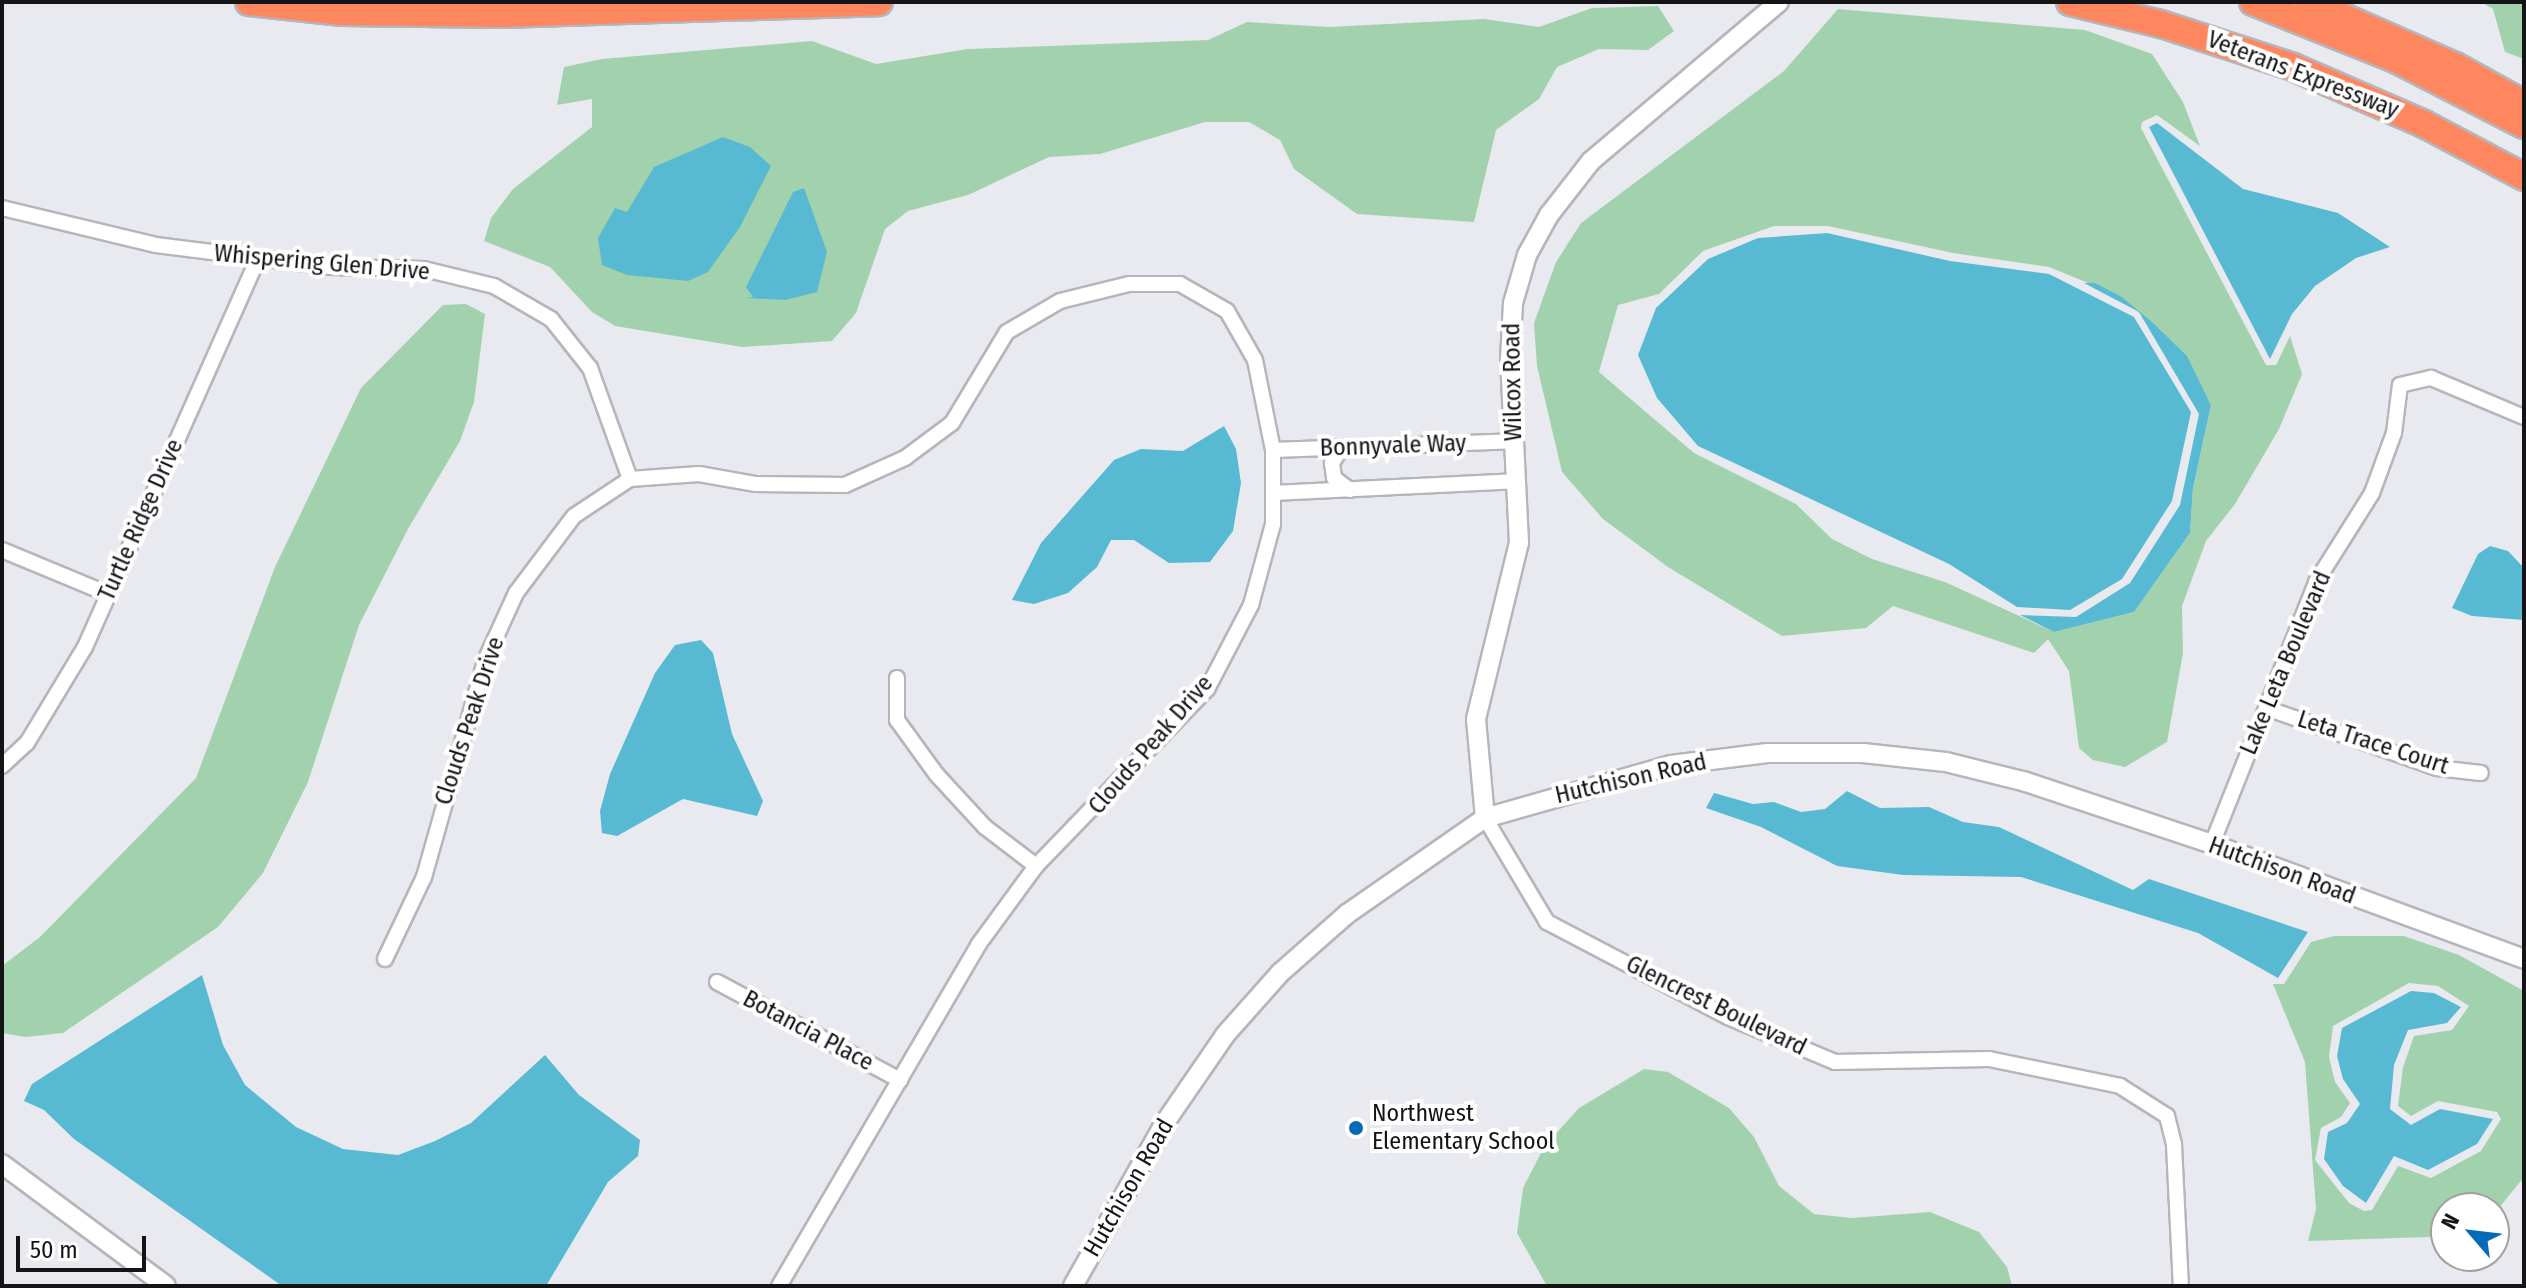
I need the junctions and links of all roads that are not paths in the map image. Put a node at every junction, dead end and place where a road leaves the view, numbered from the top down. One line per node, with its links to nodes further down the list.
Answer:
1 (249, 2): 2 (highway)
2 (879, 2)
3 (1779, 2): 13 (street, Wilcox Road)
4 (2070, 2): 9 (highway, Veterans Expressway)
5 (2253, 2): 8 (highway)
6 (2309, 2): 7 (highway)
7 (2524, 104)
8 (2524, 125)
9 (2524, 177)
10 (2, 208): 11 (street, Whispering Glen Drive)
11 (257, 260): 16 (street, Whispering Glen Drive); 21 (street, Turtle Ridge Drive)
12 (2524, 417): 23 (street, Lake Leta Boulevard)
13 (1513, 441): 14 (street, Bonnyvale Way); 17 (street, Wilcox Road)
14 (1341, 449): 15 (street, Bonnyvale Way); 18 (street)
15 (1273, 450): 16 (street, Clouds Peak Drive); 19 (street, Clouds Peak Drive)
16 (630, 479): 29 (street, Clouds Peak Drive)
17 (1515, 481): 18 (street, Bonnyvale Way); 26 (street, Wilcox Road)
18 (1350, 490): 19 (street, Bonnyvale Way)
19 (1273, 493): 28 (street, Clouds Peak Drive)
20 (2, 550): 21 (street)
21 (108, 594): 24 (street, Turtle Ridge Drive)
22 (897, 678): 28 (street)
23 (2266, 708): 25 (street, Leta Trace Court); 27 (street, Lake Leta Boulevard)
24 (2, 766)
25 (2481, 773)
26 (1485, 818): 27 (street, Hutchison Road); 36 (street, Hutchison Road); 37 (street, Glencrest Boulevard)
27 (2212, 844): 30 (street, Hutchison Road)
28 (1036, 866): 32 (street, Clouds Peak Drive)
29 (385, 959)
30 (2524, 959)
31 (717, 982): 32 (street, Botancia Place)
32 (900, 1080): 35 (street, Clouds Peak Drive)
33 (2, 1164): 34 (street)
34 (166, 1286)
35 (779, 1286)
36 (1073, 1286)
37 (2181, 1286)

